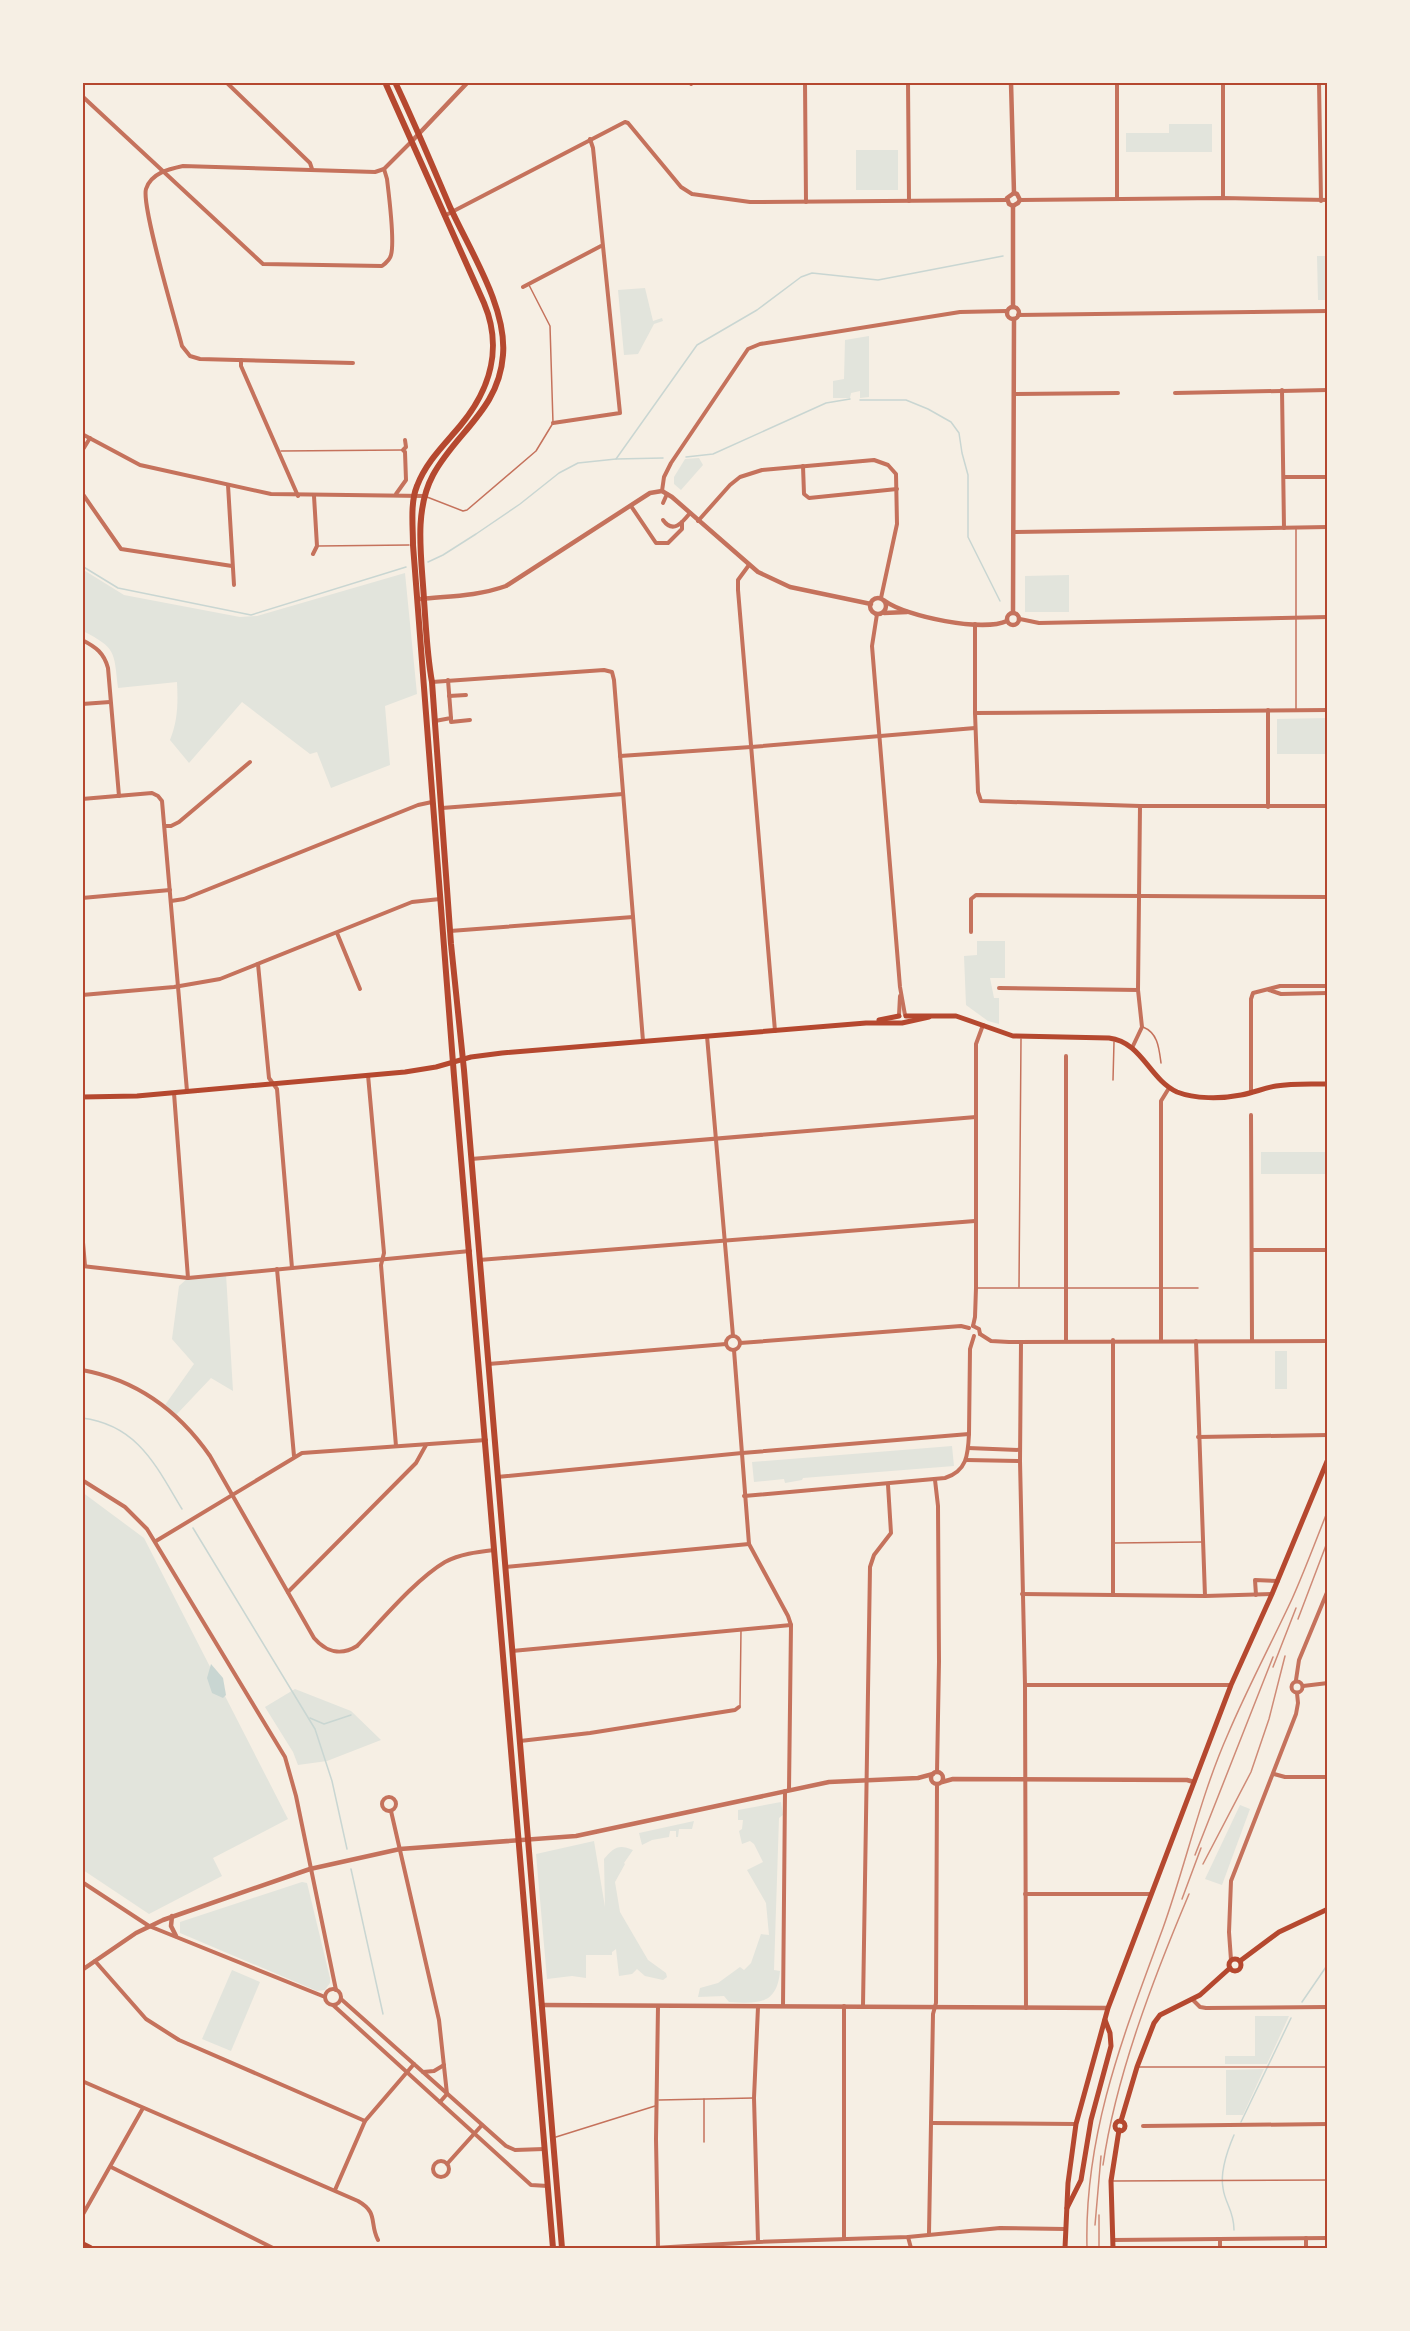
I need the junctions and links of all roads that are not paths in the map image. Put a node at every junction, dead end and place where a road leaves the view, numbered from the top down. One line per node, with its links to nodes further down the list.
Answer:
1 (226, 82): 15 (street)
2 (385, 82): 14 (main road)
3 (395, 82): 12 (main road)
4 (468, 82): 12 (street)
5 (805, 82): 26 (street)
6 (908, 82): 24 (street)
7 (1011, 82): 18 (street)
8 (1116, 82): 19 (street)
9 (1223, 82): 20 (street)
10 (1319, 82): 25 (street)
11 (82, 96): 17 (street)
12 (419, 133): 14 (street); 28 (main road)
13 (590, 139): 26 (street); 28 (street); 30 (street)
14 (412, 141): 16 (street); 29 (main road)
15 (312, 169): 16 (street); 17 (street)
16 (384, 169): 17 (street)
17 (164, 171): 37 (street)
18 (1014, 193): 21 (street); 22 (street)
19 (1117, 198): 20 (street); 22 (street)
20 (1223, 198): 25 (street)
21 (1007, 200): 24 (street); 27 (street)
22 (1020, 200): 27 (street)
23 (1328, 200): 25 (street)
24 (909, 201): 26 (street)
25 (1321, 201)
26 (806, 202)
27 (1012, 206): 33 (street)
28 (453, 212): 29 (street); 62 (main road)
29 (446, 215): 59 (main road)
30 (601, 246): 31 (street); 44 (street)
31 (529, 284): 32 (street); 44 (lane)
32 (524, 287)
33 (1014, 307): 34 (street); 36 (street)
34 (1007, 311): 36 (street); 56 (street)
35 (1328, 311): 36 (street)
36 (1016, 317): 43 (street)
37 (241, 360): 38 (street); 50 (street)
38 (353, 363)
39 (1282, 390): 40 (street); 42 (street); 52 (street)
40 (1328, 390)
41 (1118, 393): 43 (street)
42 (1175, 393)
43 (1013, 394): 72 (street)
44 (553, 423): 62 (lane)
45 (82, 434): 46 (street)
46 (90, 438): 49 (street); 54 (street)
47 (405, 440): 48 (street)
48 (403, 450): 50 (lane); 58 (street)
49 (82, 451)
50 (278, 451): 60 (street)
51 (803, 466): 55 (street); 55 (street); 67 (street)
52 (1285, 477): 53 (street); 71 (street)
53 (1328, 477)
54 (228, 485): 60 (street); 77 (street)
55 (897, 489): 81 (street)
56 (664, 492): 63 (street); 64 (street); 65 (street)
57 (82, 493): 77 (street)
58 (395, 495): 59 (street); 61 (street)
59 (414, 495): 62 (street); 73 (main road)
60 (298, 496): 61 (street)
61 (314, 496): 74 (street)
62 (424, 496): 79 (main road)
63 (663, 502)
64 (631, 506): 68 (street); 79 (street)
65 (690, 513): 67 (street); 68 (street)
66 (663, 520): 68 (street)
67 (698, 521): 76 (street)
68 (682, 522)
69 (1296, 527): 70 (street); 71 (street); 87 (lane)
70 (1328, 527)
71 (1284, 528): 72 (street)
72 (1015, 532): 84 (street)
73 (413, 545): 74 (lane); 80 (main road)
74 (317, 546): 75 (street)
75 (313, 554)
76 (749, 565): 82 (street); 108 (street)
77 (232, 566): 78 (street)
78 (234, 585)
79 (424, 599): 80 (street); 94 (main road)
80 (417, 600): 114 (main road)
81 (883, 600): 82 (street); 83 (street); 85 (street)
82 (870, 604): 86 (street)
83 (909, 612): 85 (street); 91 (street)
84 (1013, 612): 89 (street); 90 (street)
85 (884, 613): 86 (street)
86 (877, 614): 107 (street)
87 (1296, 618): 88 (street); 89 (street); 100 (lane)
88 (1328, 618)
89 (1020, 619): 90 (street)
90 (1007, 621): 91 (street)
91 (975, 624): 102 (street)
92 (82, 640): 97 (street)
93 (448, 680): 94 (street); 96 (street); 109 (street)
94 (432, 682): 105 (main road)
95 (466, 695): 96 (street)
96 (449, 696): 103 (street)
97 (110, 702): 98 (street); 112 (street)
98 (82, 704)
99 (1268, 710): 100 (street); 102 (street); 117 (street)
100 (1296, 710): 101 (street)
101 (1328, 710)
102 (975, 713): 106 (street)
103 (451, 718): 104 (street); 105 (street)
104 (470, 720)
105 (435, 721): 118 (main road)
106 (975, 728): 107 (street); 115 (street)
107 (879, 736): 108 (street); 139 (street)
108 (751, 747): 109 (street); 142 (street)
109 (620, 756): 111 (street)
110 (250, 762): 119 (street)
111 (623, 794): 118 (street); 126 (street)
112 (119, 796): 113 (street); 119 (street)
113 (82, 799)
114 (432, 802): 124 (main road); 125 (street)
115 (1140, 806): 117 (street); 121 (street)
116 (1328, 806): 117 (street)
117 (1268, 807)
118 (442, 808): 127 (main road)
119 (166, 826): 120 (street)
120 (170, 890): 123 (street); 125 (street)
121 (1139, 897): 122 (street); 128 (street); 136 (street)
122 (1328, 897)
123 (82, 898)
124 (440, 899): 129 (street); 150 (main road)
125 (171, 901): 131 (street)
126 (633, 917): 127 (street); 146 (street)
127 (450, 931): 149 (main road)
128 (971, 932)
129 (337, 933): 130 (street); 134 (street)
130 (258, 964): 131 (street); 154 (street)
131 (178, 986): 138 (street); 157 (street)
132 (1328, 986): 135 (street)
133 (999, 988): 136 (street)
134 (360, 989)
135 (1269, 989): 137 (street); 159 (street)
136 (1138, 990): 141 (street)
137 (1328, 993)
138 (82, 995)
139 (902, 1018): 140 (main road); 142 (main road)
140 (983, 1025): 144 (main road); 162 (street)
141 (1142, 1027): 147 (street); 151 (lane)
142 (775, 1031): 143 (main road)
143 (707, 1036): 146 (main road); 163 (street)
144 (1021, 1037): 145 (main road); 177 (lane)
145 (1114, 1039): 147 (main road); 153 (lane)
146 (643, 1041): 149 (main road)
147 (1132, 1048): 156 (main road)
148 (1066, 1056): 178 (street)
149 (463, 1059): 150 (main road); 164 (main road)
150 (453, 1062): 152 (main road); 170 (main road)
151 (1161, 1063)
152 (368, 1075): 154 (main road); 171 (street)
153 (1113, 1080)
154 (273, 1083): 157 (main road); 174 (street)
155 (1328, 1084): 159 (main road)
156 (1169, 1088): 159 (main road); 179 (street)
157 (186, 1091): 158 (main road)
158 (174, 1093): 160 (main road); 176 (street)
159 (1251, 1093)
160 (82, 1096)
161 (1251, 1115): 168 (street)
162 (976, 1117): 163 (street); 165 (street)
163 (716, 1138): 164 (street); 167 (street)
164 (470, 1159): 172 (main road)
165 (975, 1221): 167 (street); 180 (street)
166 (82, 1231): 173 (street)
167 (724, 1241): 172 (street); 184 (street)
168 (1252, 1250): 169 (street); 190 (street)
169 (1328, 1250)
170 (470, 1251): 171 (street); 201 (main road)
171 (382, 1259): 174 (street); 203 (street)
172 (479, 1260): 196 (main road)
173 (84, 1266): 176 (street)
174 (292, 1268): 175 (street)
175 (277, 1269): 176 (street); 207 (street)
176 (188, 1278)
177 (1019, 1287): 178 (lane); 180 (lane)
178 (1066, 1287): 179 (lane); 187 (street)
179 (1160, 1287): 181 (lane); 188 (street)
180 (976, 1288): 182 (street)
181 (1198, 1288)
182 (971, 1327): 183 (street); 185 (street); 193 (street)
183 (980, 1334): 185 (street); 192 (street)
184 (733, 1336): 193 (street); 194 (street)
185 (974, 1336): 198 (street)
186 (1113, 1340): 187 (street); 188 (street); 219 (street)
187 (1066, 1341): 192 (street)
188 (1161, 1341): 189 (street)
189 (1196, 1341): 190 (street); 200 (street)
190 (1252, 1341): 191 (street)
191 (1328, 1341)
192 (1020, 1342): 205 (street)
193 (740, 1343): 195 (street)
194 (726, 1344): 195 (street); 196 (street)
195 (734, 1350): 206 (street)
196 (488, 1364): 211 (main road)
197 (82, 1370): 215 (street)
198 (969, 1434): 204 (street); 206 (street)
199 (1328, 1435): 200 (street)
200 (1198, 1437): 218 (street)
201 (486, 1440): 202 (street); 221 (main road)
202 (426, 1444): 203 (street); 225 (street)
203 (396, 1446): 207 (street)
204 (968, 1448): 205 (street); 209 (street)
205 (1020, 1450): 210 (street)
206 (742, 1453): 211 (street); 216 (street)
207 (294, 1456): 215 (street)
208 (1328, 1459): 223 (main road)
209 (966, 1460): 210 (street); 213 (street)
210 (1020, 1461): 226 (street)
211 (497, 1477): 222 (main road)
212 (82, 1480): 217 (street)
213 (935, 1480): 214 (street); 242 (street)
214 (888, 1485): 216 (street); 248 (street)
215 (232, 1495): 217 (street); 225 (street)
216 (744, 1496): 220 (street)
217 (156, 1541): 256 (street)
218 (1203, 1542): 219 (lane); 230 (street)
219 (1113, 1543): 228 (street)
220 (748, 1544): 222 (street); 231 (street)
221 (495, 1550): 225 (street); 254 (main road)
222 (505, 1567): 233 (main road)
223 (1278, 1581): 227 (main road); 229 (street)
224 (1327, 1591): 234 (street)
225 (288, 1592)
226 (1022, 1594): 228 (street); 236 (street)
227 (1272, 1594): 229 (street); 237 (main road)
228 (1113, 1595): 230 (street)
229 (1256, 1595): 230 (street)
230 (1205, 1596)
231 (791, 1625): 232 (street); 251 (street)
232 (741, 1629): 233 (street); 240 (lane)
233 (512, 1651): 241 (main road)
234 (1296, 1680): 238 (street); 239 (street)
235 (1328, 1683): 238 (street)
236 (1025, 1685): 237 (street); 247 (street)
237 (1231, 1685): 249 (main road)
238 (1303, 1686): 239 (street)
239 (1297, 1693): 243 (street)
240 (739, 1707): 241 (street)
241 (520, 1741): 253 (main road)
242 (937, 1773): 245 (street); 246 (street); 250 (street); 250 (street)
243 (1274, 1774): 244 (street); 264 (street)
244 (1328, 1777)
245 (918, 1778): 248 (street); 250 (street)
246 (953, 1779): 247 (street); 250 (street)
247 (1025, 1779): 249 (street); 258 (street)
248 (866, 1780): 251 (street); 277 (street)
249 (1194, 1782): 259 (main road)
250 (937, 1783): 280 (street)
251 (787, 1790): 253 (street); 279 (street)
252 (391, 1811): 255 (street)
253 (529, 1841): 254 (street); 274 (main road)
254 (519, 1842): 255 (street); 309 (main road)
255 (400, 1849): 256 (street); 288 (street)
256 (310, 1869): 261 (street); 269 (street)
257 (82, 1882): 262 (street)
258 (1025, 1893): 259 (street); 282 (street)
259 (1150, 1894): 283 (main road)
260 (1328, 1909): 266 (main road)
261 (172, 1916): 262 (street); 263 (street)
262 (149, 1926): 263 (street); 265 (street)
263 (176, 1936): 270 (street)
264 (1231, 1960): 266 (main road); 267 (main road)
265 (95, 1961): 268 (street); 300 (street)
266 (1240, 1961): 267 (main road)
267 (1230, 1968): 272 (main road)
268 (82, 1970)
269 (336, 1990): 270 (street); 271 (street)
270 (325, 1997): 273 (street)
271 (341, 1999): 273 (street); 285 (street)
272 (1191, 1999): 281 (street); 289 (main road)
273 (333, 2005): 286 (street)
274 (541, 2005): 275 (street); 307 (main road)
275 (658, 2006): 278 (street); 298 (street)
276 (844, 2006): 277 (street); 279 (street); 323 (street)
277 (863, 2006): 280 (street)
278 (758, 2007): 279 (street); 296 (street)
279 (783, 2007)
280 (935, 2007): 282 (street); 301 (street)
281 (1328, 2007)
282 (1026, 2008): 283 (street)
283 (1108, 2008): 284 (main road)
284 (1105, 2020): 302 (main road); 312 (main road)
285 (379, 2032): 286 (street); 287 (street)
286 (371, 2040): 292 (street)
287 (414, 2064): 291 (street); 292 (street)
288 (444, 2065): 291 (street); 294 (street)
289 (1137, 2067): 290 (lane); 314 (main road)
290 (1328, 2067)
291 (423, 2072): 294 (street)
292 (407, 2073): 297 (street); 300 (street)
293 (82, 2081): 299 (street)
294 (447, 2094): 297 (street); 304 (street)
295 (704, 2098): 296 (lane); 298 (lane); 308 (lane)
296 (754, 2098): 329 (street)
297 (440, 2102): 306 (street)
298 (658, 2102): 307 (lane); 336 (street)
299 (143, 2108): 311 (street); 317 (street)
300 (365, 2121): 317 (street)
301 (931, 2123): 302 (street); 321 (street)
302 (1077, 2124): 315 (main road)
303 (1328, 2124): 305 (street)
304 (482, 2125): 306 (street); 309 (street)
305 (1143, 2126)
306 (474, 2134): 310 (street); 316 (street)
307 (553, 2138): 334 (main road)
308 (704, 2142)
309 (545, 2149): 316 (main road)
310 (447, 2164): 310 (street)
311 (111, 2167): 319 (street); 332 (street)
312 (1082, 2175): 315 (main road); 318 (main road)
313 (1328, 2180): 314 (lane)
314 (1111, 2181): 328 (main road)
315 (1068, 2183): 318 (main road)
316 (548, 2186): 333 (main road)
317 (334, 2190): 327 (street)
318 (1066, 2210): 320 (main road)
319 (82, 2216)
320 (1065, 2229): 321 (street); 338 (main road)
321 (929, 2233): 322 (street)
322 (908, 2237): 323 (street); 337 (street)
323 (844, 2238): 329 (street)
324 (1306, 2238): 325 (street); 326 (street); 341 (street)
325 (1328, 2238)
326 (1220, 2239): 328 (street); 340 (street)
327 (378, 2240)
328 (1113, 2240): 339 (main road)
329 (758, 2242): 336 (street)
330 (82, 2244): 331 (main road)
331 (90, 2248)
332 (273, 2248)
333 (554, 2248)
334 (562, 2248)
335 (653, 2248): 336 (street)
336 (658, 2248)
337 (911, 2248)
338 (1065, 2248)
339 (1113, 2248)
340 (1220, 2248)
341 (1306, 2248)

